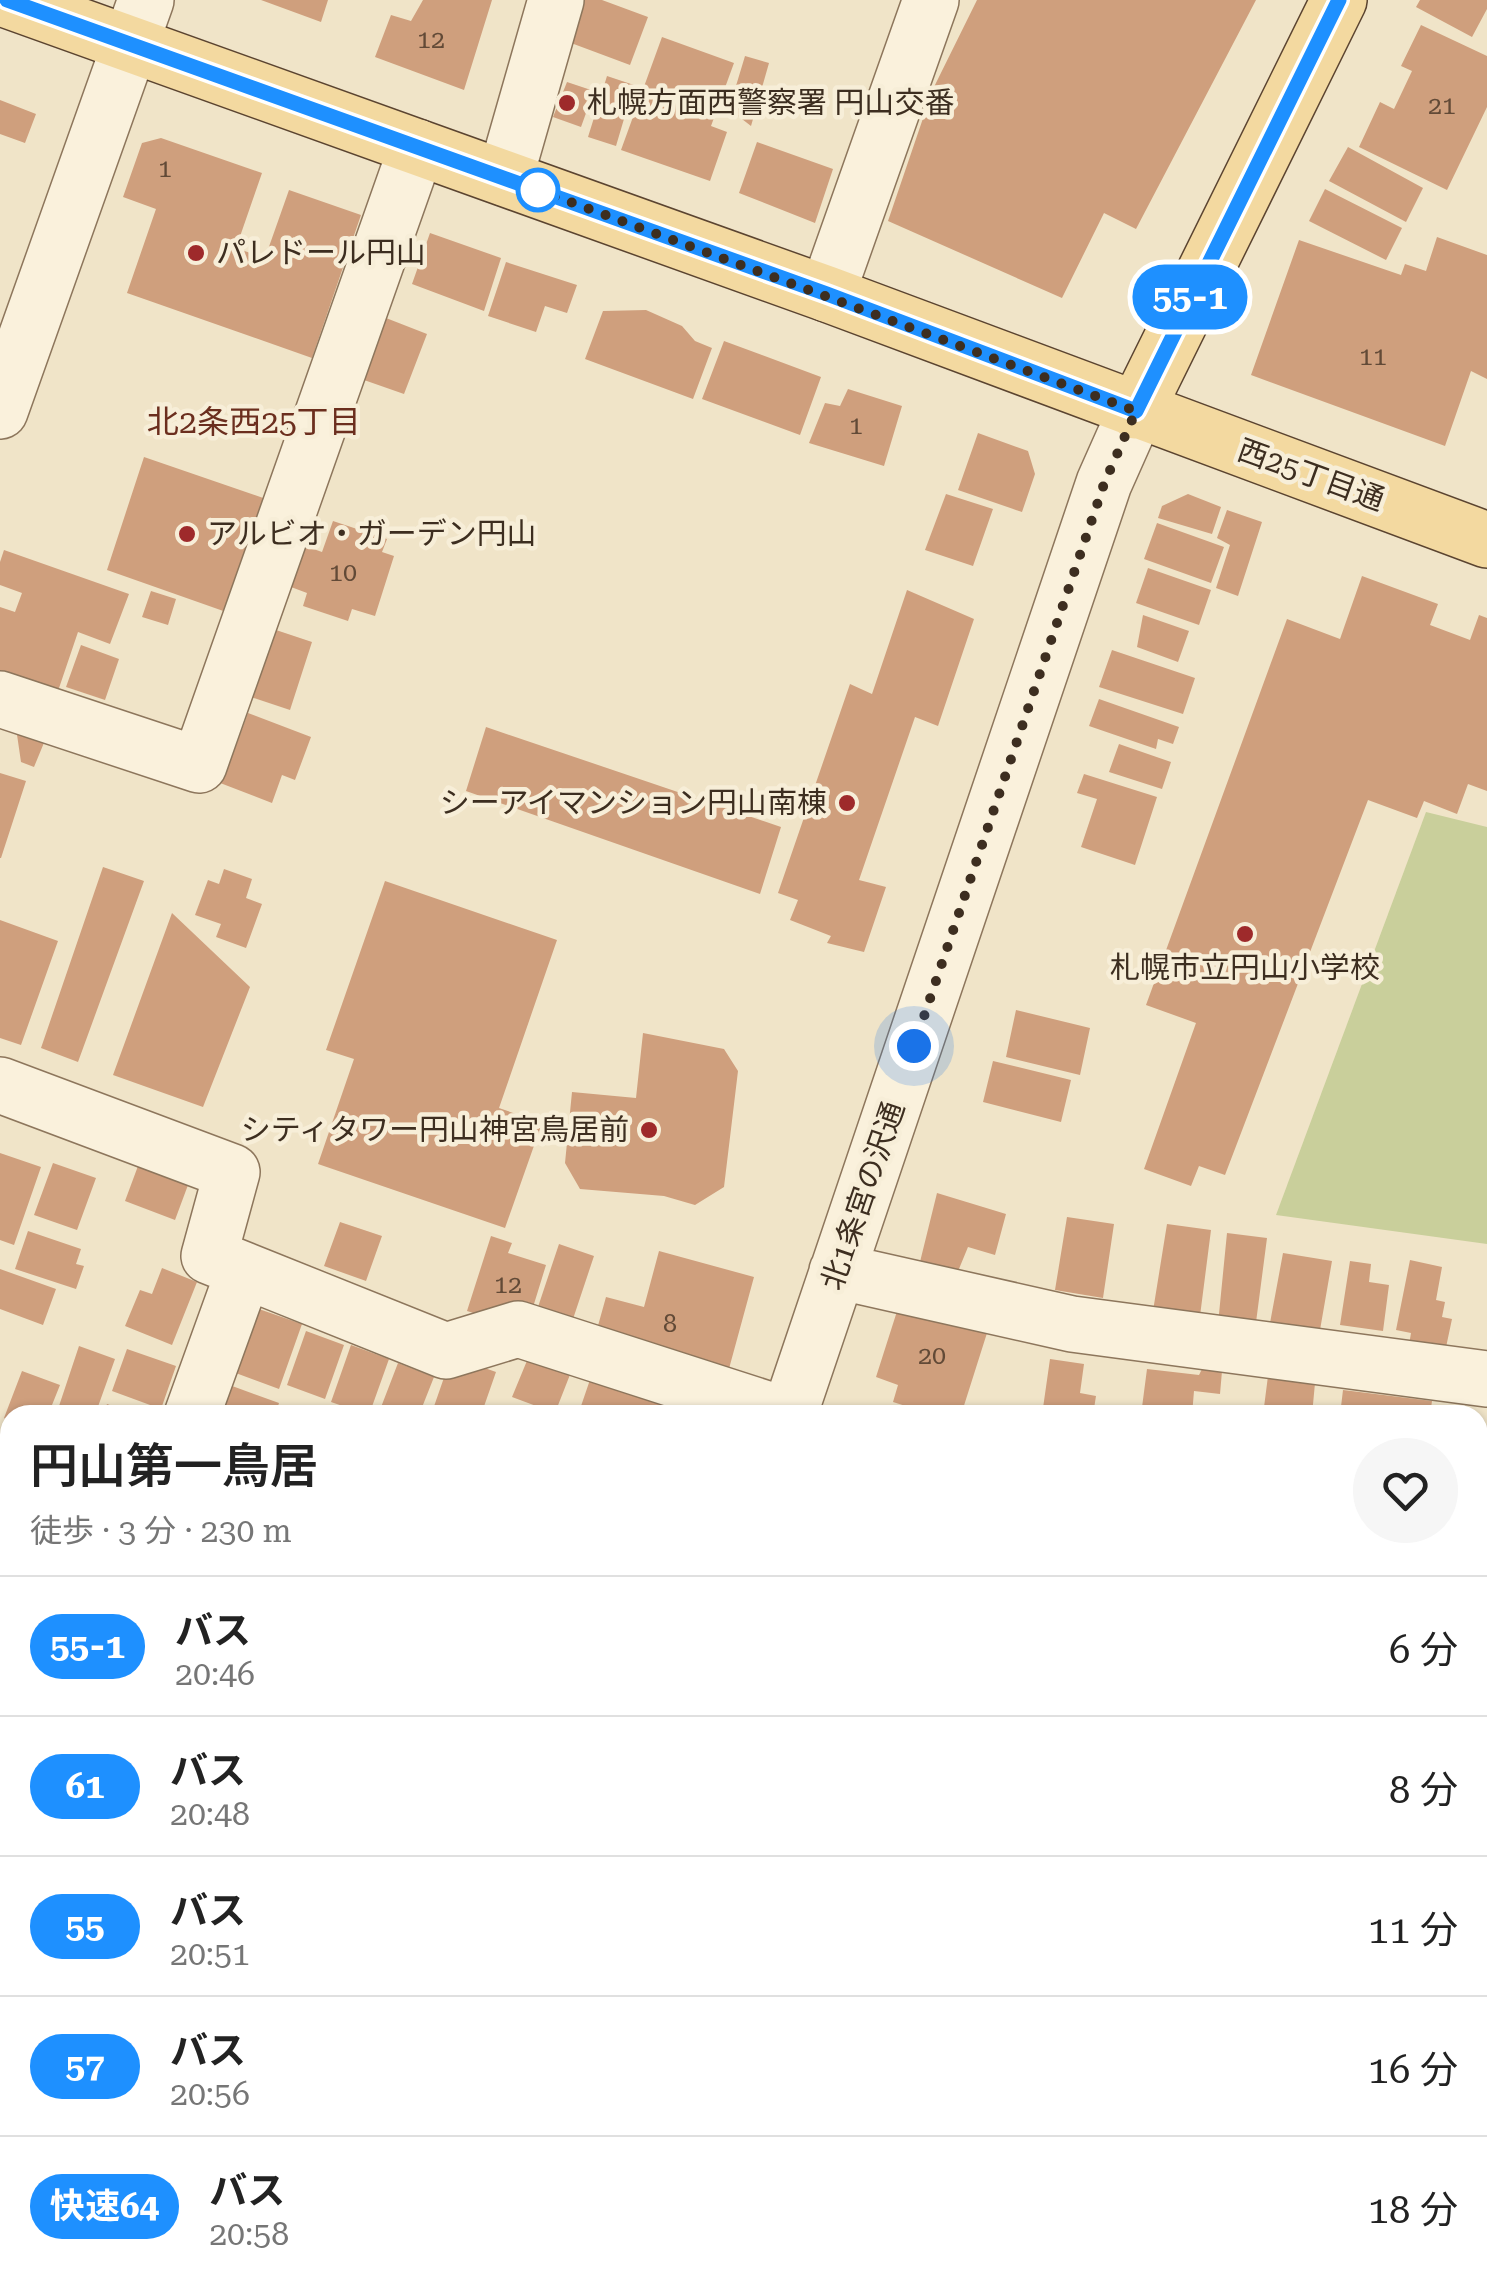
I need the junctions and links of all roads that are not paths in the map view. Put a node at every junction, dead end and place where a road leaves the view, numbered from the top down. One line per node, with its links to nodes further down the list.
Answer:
1 (7, 0): 5 (main road, 西25丁目通)
2 (556, 0): 7 (street)
3 (931, 0): 8 (street)
4 (1338, 0): 10 (main road)
5 (138, 22): 6 (main road, 西25丁目通); 9 (street)
6 (417, 147): 7 (main road, 西25丁目通); 12 (street)
7 (504, 178): 8 (main road, 西25丁目通)
8 (827, 294): 10 (main road, 西25丁目通)
9 (0, 410)
10 (1136, 411): 11 (main road, 西25丁目通); 14 (street, 北1条宮の沢通)
11 (1487, 540)
12 (0, 699)
13 (0, 1085): 15 (street)
14 (838, 1270): 16 (street); 19 (street, 北1条宮の沢通)
15 (244, 1271): 17 (street); 18 (street)
16 (1464, 1390)
17 (196, 1405)
18 (756, 1405)
19 (791, 1405)

